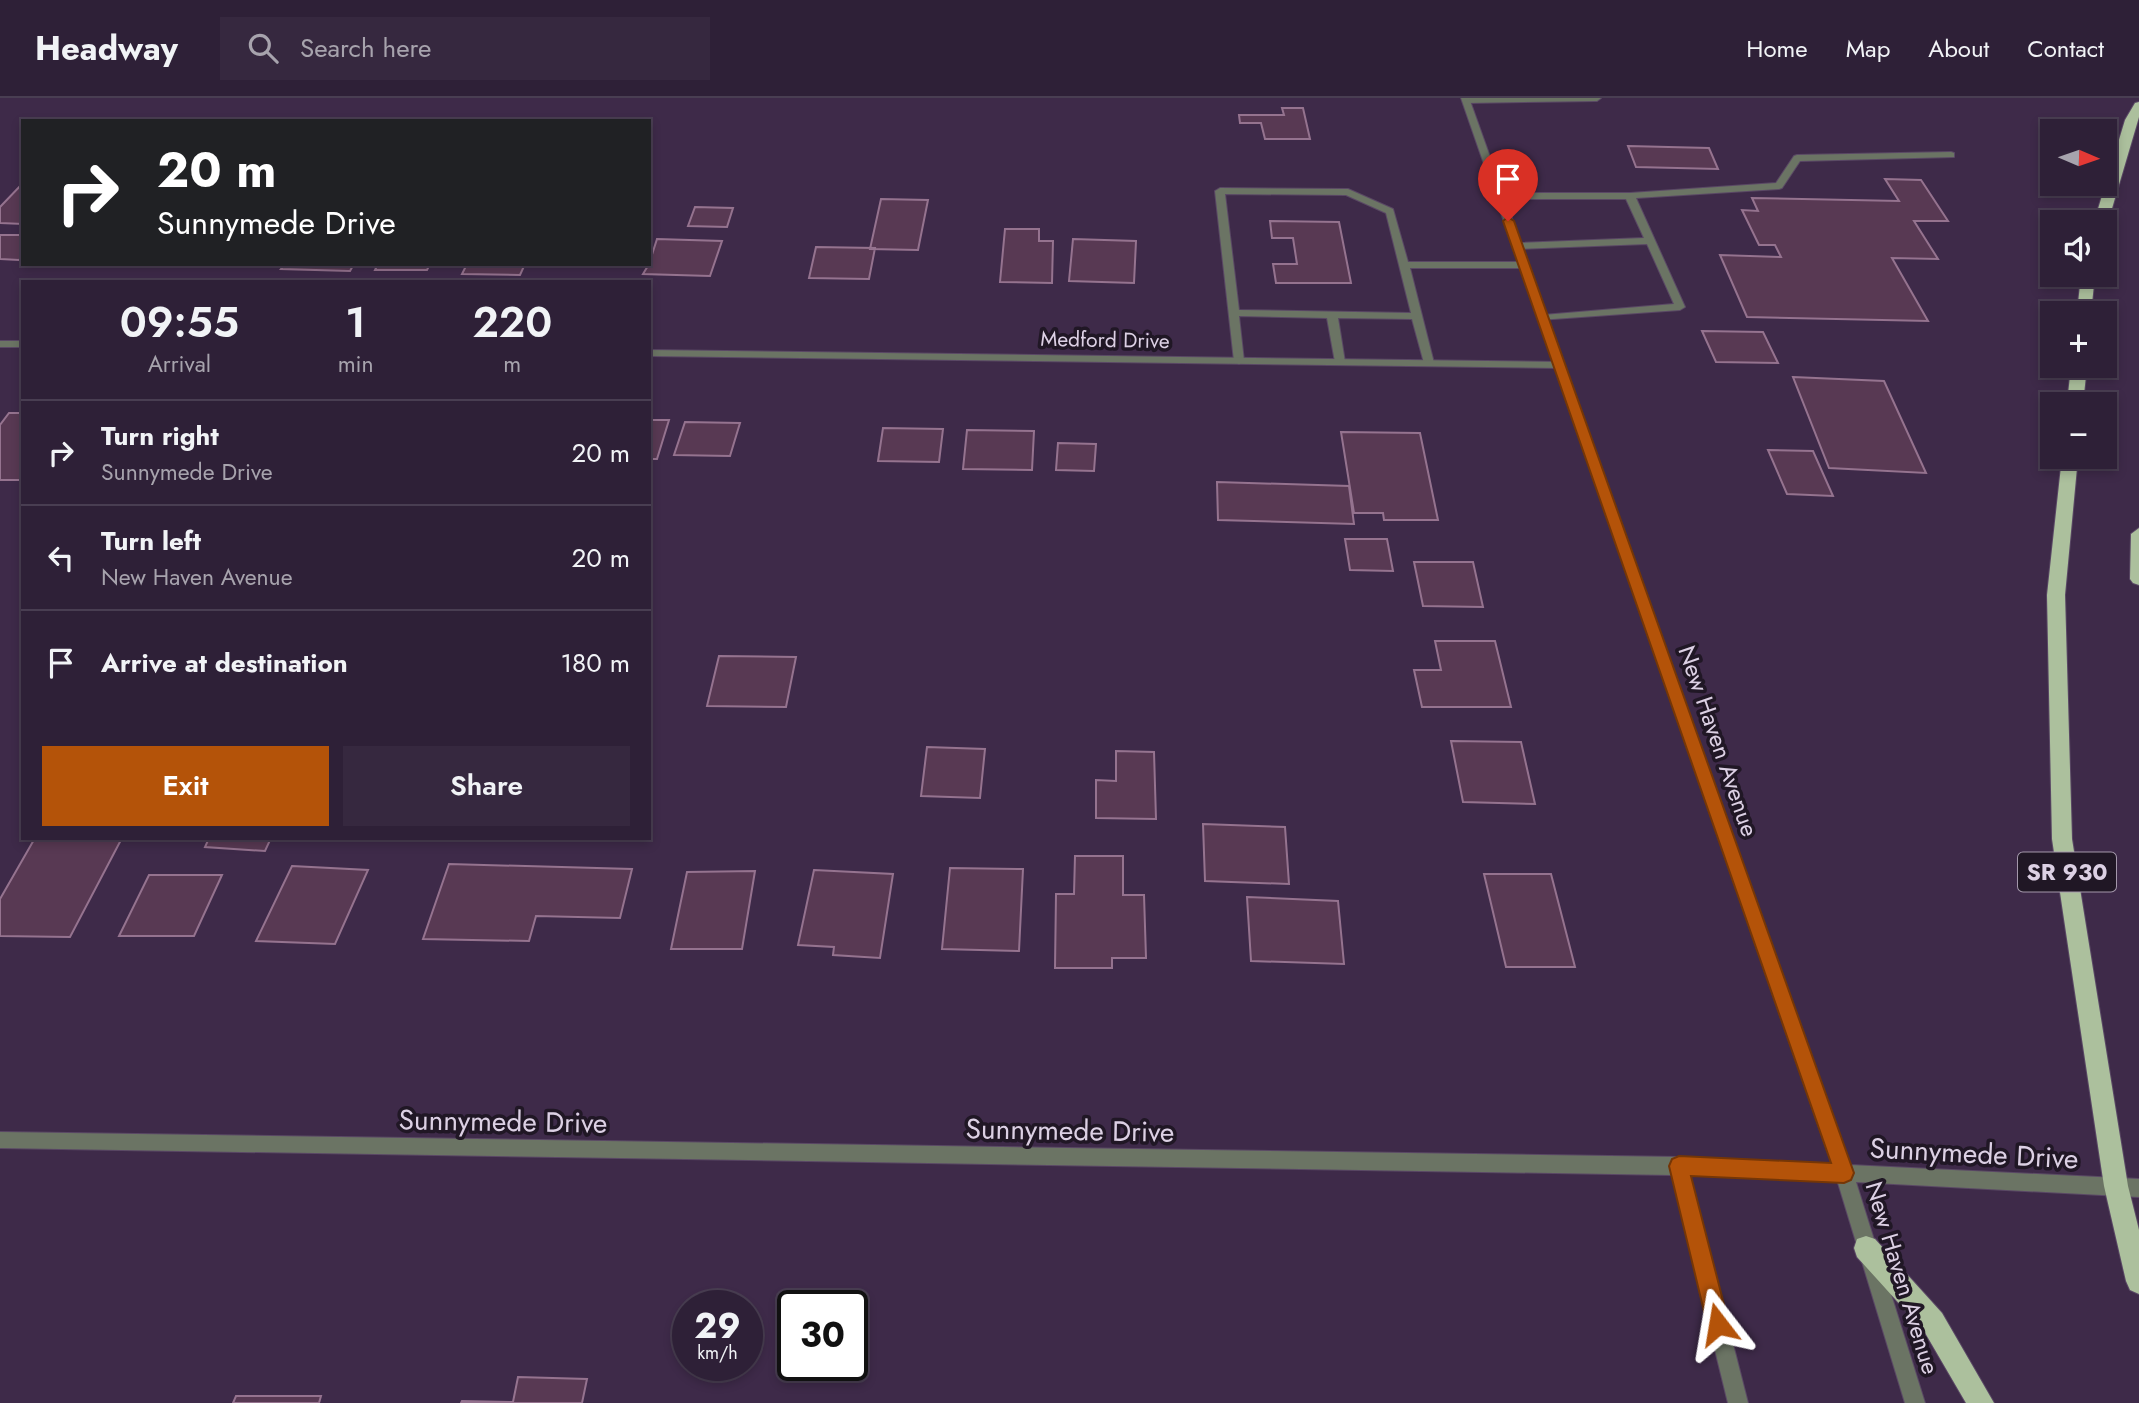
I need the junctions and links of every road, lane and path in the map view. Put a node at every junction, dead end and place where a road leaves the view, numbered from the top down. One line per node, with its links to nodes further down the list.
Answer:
1 (1465, 99): 2 (street); 5 (street, New Haven Avenue)
2 (1599, 99)
3 (2139, 106): 7 (highway)
4 (1951, 155): 6 (street)
5 (1500, 195): 6 (street); 9 (street, New Haven Avenue)
6 (1630, 196): 8 (street)
7 (2105, 210)
8 (1651, 242): 9 (street); 15 (street)
9 (1517, 246): 11 (street, New Haven Avenue)
10 (1405, 265): 11 (street); 12 (street); 14 (street)
11 (1524, 265): 15 (street, New Haven Avenue)
12 (1235, 313): 13 (street); 19 (street)
13 (1332, 314): 14 (street); 20 (street)
14 (1418, 316): 21 (street)
15 (1543, 318): 22 (street, New Haven Avenue)
16 (0, 344): 17 (street)
17 (21, 344)
18 (651, 353): 19 (street, Medford Drive)
19 (1239, 361): 20 (street, Medford Drive)
20 (1340, 362): 21 (street, Medford Drive)
21 (1429, 363): 22 (street, Medford Drive)
22 (1560, 365): 28 (street, New Haven Avenue)
23 (2069, 469): 29 (highway, SR 930)
24 (2139, 534): 25 (highway)
25 (2139, 579)
26 (0, 1140): 27 (street, Sunnymede Drive)
27 (1679, 1166): 28 (street, Sunnymede Drive); 33 (street)
28 (1844, 1173): 29 (street, Sunnymede Drive); 31 (street, New Haven Avenue)
29 (2116, 1186): 30 (street, Sunnymede Drive); 32 (highway, SR 930)
30 (2139, 1188)
31 (1866, 1248): 34 (street, New Haven Avenue); 35 (highway)
32 (2139, 1281)
33 (1738, 1403)
34 (1915, 1403)
35 (1981, 1403)

